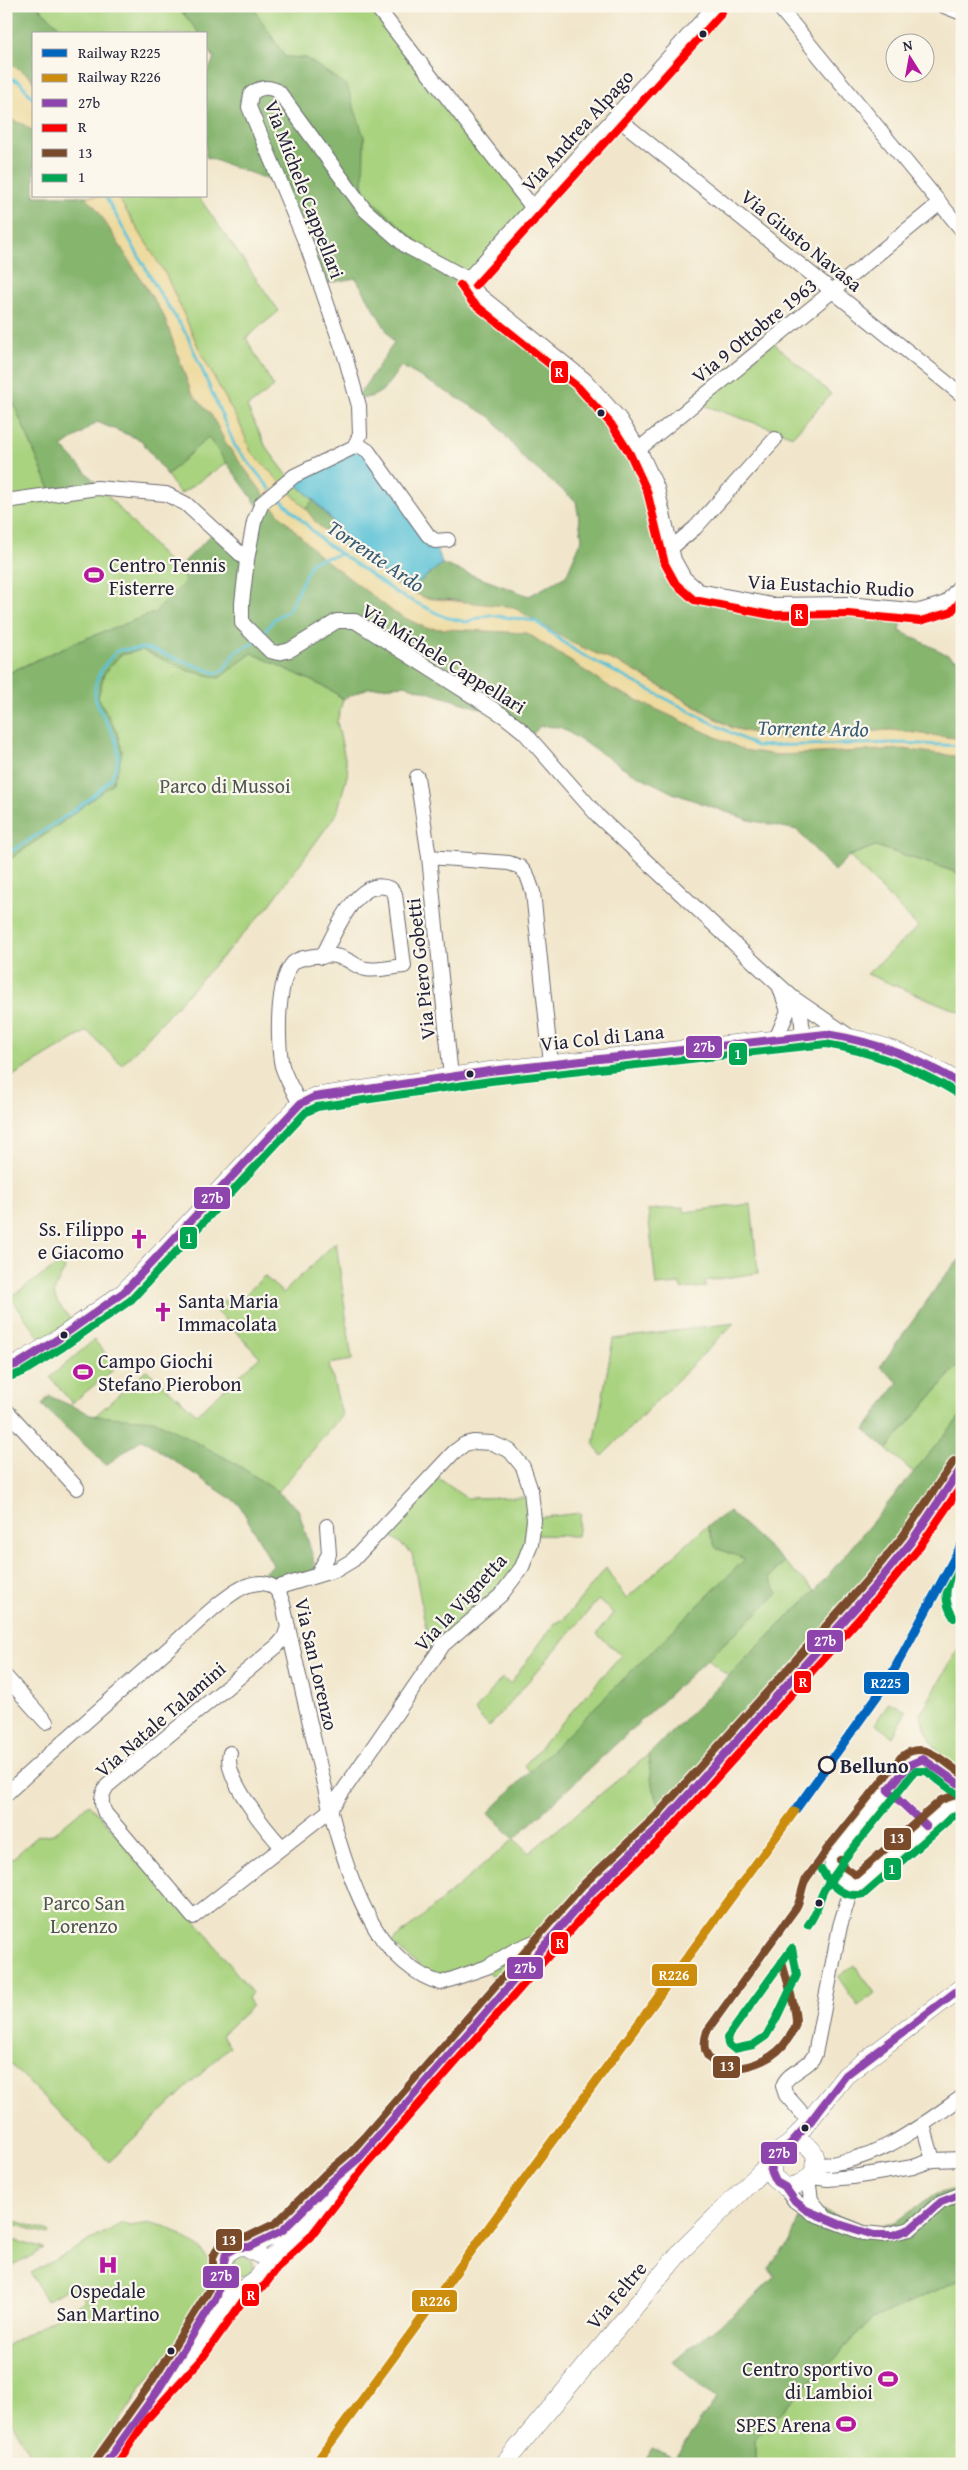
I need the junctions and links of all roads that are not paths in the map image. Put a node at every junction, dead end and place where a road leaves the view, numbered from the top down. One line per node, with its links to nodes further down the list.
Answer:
1 (376, 6): 8 (street)
2 (715, 6): 6 (street, Via Andrea Alpago)
3 (778, 6): 7 (street)
4 (944, 6): 5 (street)
5 (962, 13)
6 (616, 117): 8 (street, Via Andrea Alpago); 11 (street, Via Giusto Navasa)
7 (940, 203): 9 (street); 11 (street, Via 9 Ottobre 1963)
8 (533, 208): 10 (street, Via Andrea Alpago)
9 (962, 230)
10 (468, 279): 14 (street, Via Michele Cappellari); 15 (street, Via Eustachio Rudio)
11 (833, 290): 12 (street, Via Giusto Navasa); 15 (street, Via 9 Ottobre 1963)
12 (962, 395)
13 (775, 439): 18 (street)
14 (357, 444): 17 (street); 19 (street, Via Michele Cappellari)
15 (639, 449): 18 (street, Via Eustachio Rudio)
16 (6, 501): 19 (street)
17 (448, 540)
18 (670, 549): 20 (street, Via Eustachio Rudio)
19 (247, 560): 24 (street, Via Michele Cappellari)
20 (962, 583)
21 (417, 777): 22 (street, Via Piero Gobetti)
22 (429, 857): 28 (street); 29 (street, Via Piero Gobetti)
23 (322, 957): 23 (street); 31 (street)
24 (789, 1000): 25 (street); 26 (street, Via Michele Cappellari); 27 (street)
25 (800, 1036): 26 (main road, Via Col di Lana); 27 (main road, Via Col di Lana)
26 (853, 1038): 30 (main road, Via Col di Lana)
27 (776, 1039): 28 (main road, Via Col di Lana)
28 (551, 1064): 29 (main road, Via Col di Lana)
29 (451, 1076): 31 (main road, Via Col di Lana)
30 (962, 1085)
31 (300, 1104): 33 (main road)
32 (6, 1356): 33 (main road)
33 (29, 1357): 34 (main road)
34 (6, 1368)
35 (6, 1410): 37 (street)
36 (962, 1467): 55 (main road)
37 (77, 1488)
38 (327, 1526): 39 (street)
39 (317, 1575): 41 (street, Via la Vignetta); 51 (street, Via la Vignetta)
40 (962, 1575): 42 (street)
41 (276, 1588): 43 (street, Via San Lorenzo); 48 (street, Via San Lorenzo)
42 (962, 1612)
43 (288, 1628): 51 (street, Via San Lorenzo); 54 (street, Via Natale Talamini)
44 (6, 1677): 45 (street)
45 (46, 1722)
46 (230, 1753): 52 (street)
47 (958, 1784): 50 (street); 53 (street)
48 (6, 1794)
49 (962, 1803): 50 (street)
50 (947, 1808): 53 (street)
51 (330, 1810): 52 (street, Via la Vignetta); 56 (street, Via San Lorenzo)
52 (282, 1847): 54 (street, Via la Vignetta)
53 (852, 1886): 60 (street)
54 (193, 1917)
55 (555, 1933): 56 (street, Via San Lorenzo); 57 (main road)
56 (508, 1955): 57 (street)
57 (525, 1967): 63 (main road)
58 (962, 1987): 60 (main road)
59 (962, 2097): 61 (street)
60 (811, 2121): 62 (main road); 67 (main road)
61 (923, 2125): 65 (street); 67 (street)
62 (791, 2143): 66 (main road); 67 (main road)
63 (358, 2159): 72 (main road); 73 (main road)
64 (962, 2159): 65 (street)
65 (933, 2160): 67 (street)
66 (771, 2162): 68 (main road); 70 (main road, Via Feltre)
67 (812, 2169): 68 (main road); 71 (street)
68 (783, 2186): 70 (main road); 71 (street)
69 (962, 2194): 71 (street)
70 (735, 2197): 78 (main road, Via Feltre)
71 (824, 2217)
72 (249, 2248): 73 (main road); 74 (main road)
73 (261, 2272): 75 (main road)
74 (223, 2273): 75 (main road); 76 (main road)
75 (246, 2285): 76 (main road)
76 (158, 2390): 77 (main road)
77 (105, 2464)
78 (504, 2464)

